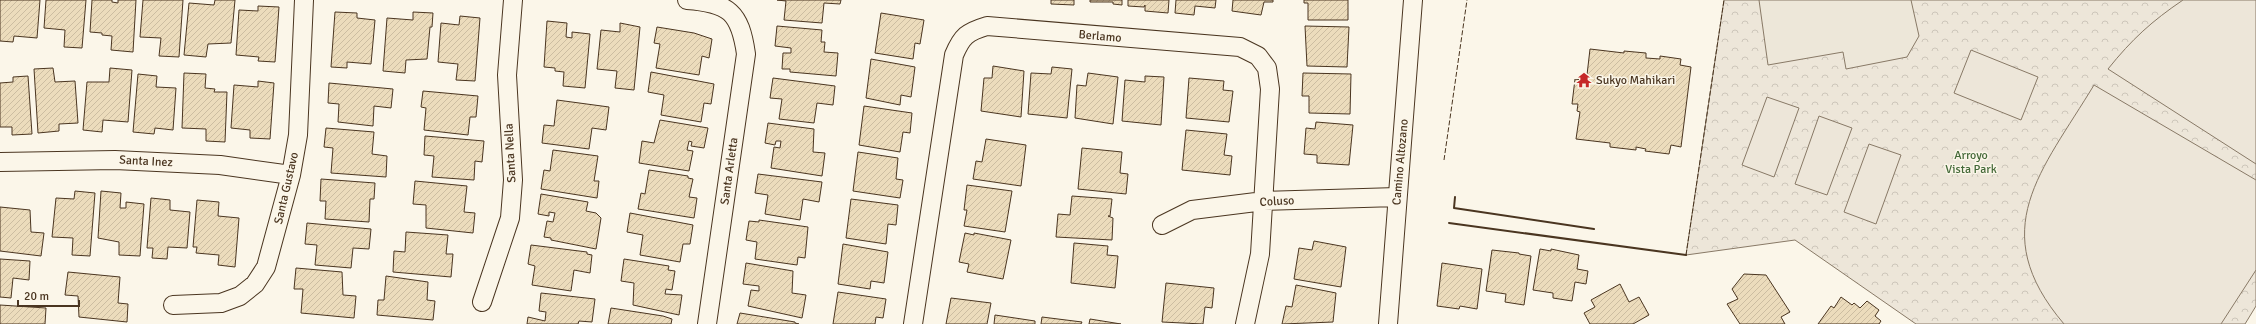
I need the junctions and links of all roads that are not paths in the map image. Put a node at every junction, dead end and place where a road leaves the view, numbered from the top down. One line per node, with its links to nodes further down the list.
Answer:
1 (304, 0): 6 (street, Santa Gustavo)
2 (513, 0): 10 (street, Santa Nella)
3 (687, 0): 12 (street, Santa Arletta)
4 (1413, 0): 7 (street, Camino Altozano)
5 (0, 162): 6 (street, Santa Inez)
6 (291, 175): 11 (street, Santa Gustavo)
7 (1397, 197): 8 (street, Coluso); 15 (street, Camino Altozano)
8 (1264, 201): 9 (street, Coluso); 13 (street, Berlamo); 14 (street, Berlamo)
9 (1162, 225)
10 (482, 302)
11 (173, 305)
12 (707, 324)
13 (913, 324)
14 (1245, 324)
15 (1388, 324)

